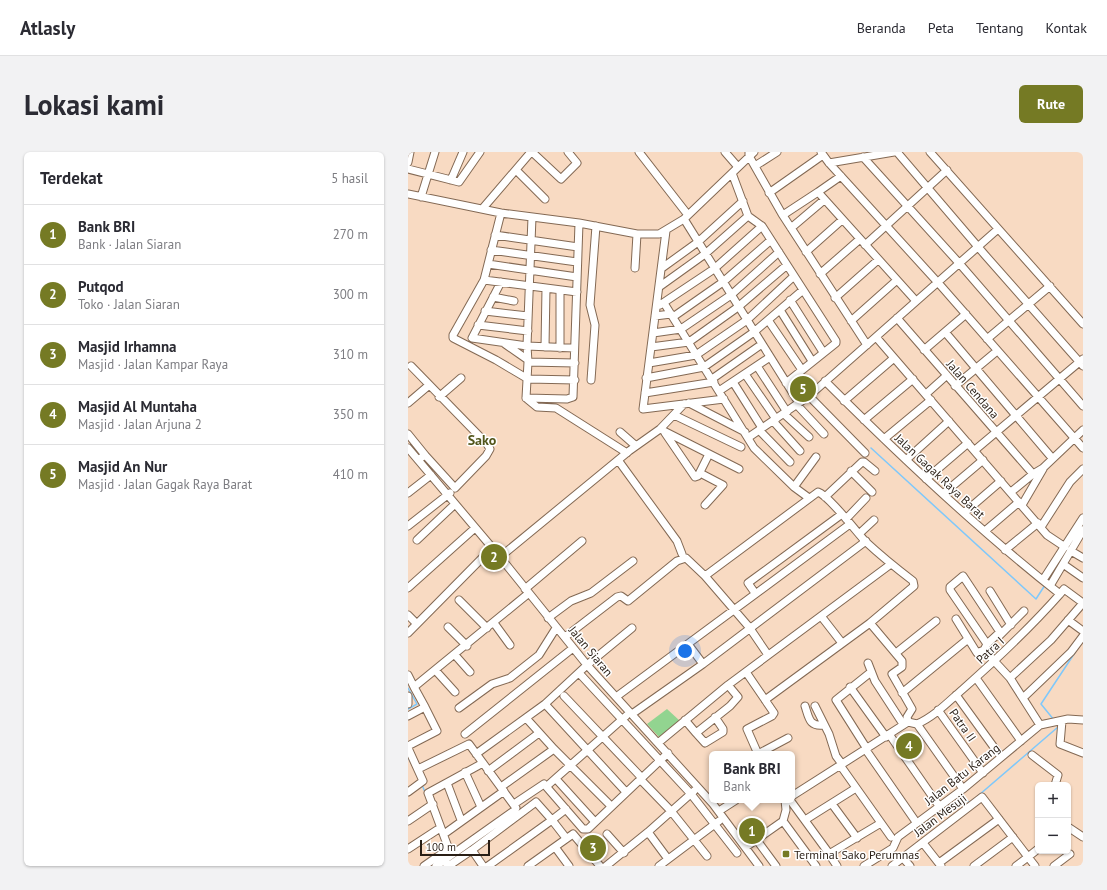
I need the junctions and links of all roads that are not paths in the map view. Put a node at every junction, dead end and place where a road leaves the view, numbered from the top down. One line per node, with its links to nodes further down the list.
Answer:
1 (410, 152): 16 (street)
2 (435, 152): 24 (street)
3 (463, 152): 26 (street)
4 (480, 152): 26 (street)
5 (531, 152): 6 (street); 21 (street)
6 (568, 152)
7 (639, 152): 41 (street)
8 (725, 152): 19 (street)
9 (777, 152): 18 (street)
10 (894, 152): 15 (street)
11 (897, 152): 27 (street)
12 (930, 152): 22 (street)
13 (822, 153): 17 (street); 28 (street)
14 (751, 154): 18 (street); 19 (street)
15 (863, 157): 17 (street); 35 (street)
16 (408, 162)
17 (829, 163): 25 (street)
18 (756, 166): 28 (street)
19 (738, 167): 23 (street)
20 (408, 169): 24 (street)
21 (516, 170): 32 (street); 36 (street)
22 (947, 170): 27 (street); 48 (street)
23 (732, 173): 34 (street); 41 (street)
24 (428, 174): 26 (street); 31 (street)
25 (841, 176): 29 (street); 44 (street)
26 (451, 180)
27 (928, 188): 35 (street); 58 (street)
28 (769, 192): 38 (street)
29 (818, 192): 33 (street); 38 (street)
30 (408, 194): 31 (street)
31 (422, 197): 36 (street)
32 (545, 199)
33 (824, 200): 42 (street); 47 (street)
34 (743, 201): 40 (street); 55 (street)
35 (908, 206): 44 (street); 66 (street)
36 (483, 208): 37 (street)
37 (501, 213): 39 (street); 51 (street)
38 (783, 215): 47 (street)
39 (532, 216): 43 (street); 53 (street)
40 (748, 216): 46 (street); 62 (street)
41 (686, 217): 49 (street); 55 (street)
42 (842, 220): 52 (street); 61 (street)
43 (579, 223): 45 (street); 57 (street)
44 (886, 225): 56 (street); 80 (street)
45 (596, 226): 50 (street); 153 (street)
46 (762, 226): 54 (street); 71 (street)
47 (791, 228): 61 (street)
48 (998, 229): 58 (street); 82 (street)
49 (666, 231): 50 (street); 70 (street)
50 (637, 234): 69 (street)
51 (495, 235): 53 (street); 59 (street)
52 (860, 239): 56 (street); 73 (street)
53 (531, 240): 57 (street); 63 (street)
54 (771, 240): 60 (street); 79 (street)
55 (698, 242): 62 (street); 70 (street)
56 (865, 245): 64 (street)
57 (578, 246): 65 (street)
58 (978, 247): 66 (street); 95 (street)
59 (491, 250): 63 (street); 67 (street)
60 (779, 252): 68 (street); 88 (street)
61 (806, 252): 73 (street)
62 (706, 254): 71 (street); 83 (street)
63 (531, 255): 65 (street); 72 (street)
64 (878, 260): 77 (street); 90 (street)
65 (577, 262): 75 (street)
66 (959, 263): 80 (street); 108 (street)
67 (488, 264): 72 (street); 76 (street)
68 (787, 265): 74 (street); 96 (street)
69 (635, 268)
70 (662, 268): 83 (street)
71 (714, 269): 79 (street); 94 (street)
72 (530, 270): 75 (street); 81 (street)
73 (820, 274): 90 (street)
74 (794, 276): 86 (street); 105 (street)
75 (577, 277): 87 (street)
76 (484, 280): 78 (street); 123 (street)
77 (897, 280): 93 (street); 107 (street)
78 (501, 282): 81 (street); 89 (street)
79 (723, 282): 88 (street); 101 (street)
80 (938, 282): 93 (street); 100 (street)
81 (530, 286): 84 (street); 102 (street)
82 (1050, 286): 95 (street); 109 (street)
83 (659, 287): 97 (street)
84 (546, 288): 85 (street); 125 (street)
85 (560, 290): 87 (street); 127 (street)
86 (803, 290): 92 (street); 131 (street)
87 (577, 292): 128 (street)
88 (731, 295): 96 (street); 111 (street)
89 (493, 297): 91 (street); 98 (street)
90 (835, 298): 107 (street)
91 (514, 300)
92 (790, 300): 99 (street); 131 (street)
93 (916, 301): 104 (street)
94 (664, 303): 97 (street); 101 (street)
95 (1029, 304): 108 (street); 137 (street)
96 (738, 307): 105 (street); 119 (street)
97 (656, 308): 103 (street)
98 (485, 310): 102 (street); 110 (street)
99 (780, 310): 106 (street); 136 (street)
100 (966, 314): 114 (street); 118 (street)
101 (672, 315): 103 (street); 111 (street)
102 (528, 316): 112 (street)
103 (655, 316): 115 (street)
104 (897, 318): 116 (street); 129 (street, Jalan Cendana)
105 (747, 320): 113 (street); 132 (street)
106 (768, 320): 113 (street); 144 (street)
107 (851, 321): 122 (street)
108 (1009, 321): 118 (street); 149 (street)
109 (1083, 324)
110 (478, 325): 112 (street); 117 (street)
111 (681, 329): 115 (street); 119 (street)
112 (528, 331): 124 (street)
113 (754, 332): 121 (street); 142 (street)
114 (944, 332): 129 (street); 143 (street)
115 (653, 333): 126 (street)
116 (876, 337): 122 (street); 134 (street)
117 (472, 338): 120 (street); 123 (street)
118 (987, 339): 130 (street)
119 (689, 342): 126 (street); 132 (street)
120 (503, 343): 124 (street); 135 (street)
121 (762, 344): 133 (street); 154 (street)
122 (867, 345): 155 (street)
123 (467, 346): 150 (street)
124 (527, 346): 125 (street); 135 (street)
125 (545, 347): 127 (street)
126 (651, 347): 139 (street)
127 (560, 348): 128 (street)
128 (574, 348): 138 (street)
129 (924, 350): 146 (street, Jalan Cendana)
130 (998, 351): 143 (street); 164 (street)
131 (823, 352): 136 (street)
132 (696, 355): 139 (street); 142 (street)
133 (770, 357): 141 (street); 157 (street)
134 (894, 358): 151 (street); 169 (street)
135 (528, 361): 138 (street); 150 (street)
136 (812, 361): 144 (street)
137 (1082, 362): 149 (street)
138 (575, 363): 152 (street)
139 (648, 363): 148 (street)
140 (411, 366): 158 (street)
141 (757, 366): 145 (street); 174 (street)
142 (704, 368): 148 (street); 154 (street)
143 (976, 369): 159 (street); 176 (street)
144 (802, 370): 157 (street)
145 (745, 374): 156 (street); 177 (street)
146 (946, 376): 159 (street, Jalan Cendana); 162 (street)
147 (461, 378): 165 (street)
148 (646, 378): 161 (street)
149 (1059, 378): 164 (street); 173 (street)
150 (528, 379): 152 (street); 166 (street)
151 (913, 379): 162 (street); 178 (street)
152 (574, 380): 166 (street)
153 (591, 380)
154 (713, 381): 160 (street); 161 (street)
155 (825, 381): 163 (street); 169 (street, Jalan Gagak Raya Barat)
156 (733, 382): 160 (street); 180 (street)
157 (786, 383): 172 (street)
158 (428, 386): 165 (street); 170 (street)
159 (955, 386): 184 (street, Jalan Cendana)
160 (719, 391): 167 (street)
161 (644, 393): 171 (street)
162 (926, 394): 168 (street)
163 (809, 396): 172 (street); 200 (street)
164 (1038, 396): 176 (street); 189 (street)
165 (439, 397): 222 (street)
166 (526, 398): 199 (street)
167 (724, 399): 171 (street); 187 (street)
168 (931, 400): 179 (street); 190 (street)
169 (844, 401): 178 (street, Jalan Gagak Raya Barat)
170 (408, 404)
171 (686, 404): 175 (street); 187 (street)
172 (798, 404): 174 (street); 186 (street)
173 (1083, 406)
174 (785, 413): 177 (street); 188 (street)
175 (674, 415): 182 (street); 194 (street)
176 (1016, 416): 184 (street); 205 (street)
177 (774, 420): 180 (street); 198 (street)
178 (864, 420): 190 (street, Jalan Gagak Raya Barat)
179 (949, 421): 191 (street); 208 (street)
180 (761, 429): 187 (street); 210 (street)
181 (1083, 430): 189 (street)
182 (663, 431): 192 (street); 193 (street); 203 (street)
183 (620, 432): 193 (street)
184 (997, 433): 196 (street); 217 (street, Jalan Cendana)
185 (408, 434): 202 (street)
186 (824, 434)
187 (747, 435): 221 (street)
188 (809, 437)
189 (1075, 438): 195 (street); 205 (street)
190 (884, 439): 208 (street, Jalan Gagak Raya Barat)
191 (968, 443): 196 (street); 219 (street)
192 (691, 445): 201 (street); 203 (street)
193 (636, 446): 199 (street)
194 (741, 448)
195 (1083, 448)
196 (975, 450): 209 (street)
197 (409, 451): 206 (street, Jalan Siaran)
198 (800, 451)
199 (627, 453): 207 (street)
200 (865, 453)
201 (709, 454): 212 (street); 216 (street)
202 (425, 455): 206 (street); 222 (street)
203 (680, 455): 216 (street)
204 (816, 457): 221 (street)
205 (1052, 458): 211 (street)
206 (418, 460): 218 (street, Jalan Siaran)
207 (618, 460): 249 (street); 250 (street)
208 (906, 460): 219 (street, Jalan Gagak Raya Barat)
209 (983, 460): 220 (street); 225 (street)
210 (790, 462)
211 (1043, 468): 217 (street); 229 (street)
212 (739, 469)
213 (1083, 469): 236 (street)
214 (851, 471): 215 (street); 227 (street); 234 (street)
215 (875, 471)
216 (700, 473): 231 (street)
217 (1033, 474): 224 (street)
218 (431, 475): 223 (street); 226 (street, Jalan Siaran)
219 (926, 479): 225 (street, Jalan Gagak Raya Barat)
220 (1001, 481): 224 (street); 232 (street)
221 (794, 487): 228 (street)
222 (455, 488): 226 (street)
223 (408, 492)
224 (1011, 492): 229 (street)
225 (943, 494): 232 (street, Jalan Gagak Raya Barat)
226 (447, 495): 230 (street, Jalan Siaran); 237 (street)
227 (825, 497): 228 (street); 234 (street)
228 (809, 498): 255 (street)
229 (1021, 503): 236 (street); 240 (street)
230 (455, 504): 238 (street, Jalan Siaran); 243 (street)
231 (705, 505)
232 (964, 513): 240 (street, Jalan Gagak Raya Barat)
233 (1083, 518): 247 (street)
234 (846, 519): 241 (street); 261 (street); 261 (street)
235 (874, 520): 241 (street)
236 (1039, 525): 247 (street); 248 (street)
237 (408, 526)
238 (475, 528): 246 (street, Jalan Siaran); 258 (street)
239 (1083, 530): 242 (street)
240 (985, 531): 248 (street, Jalan Gagak Raya Barat)
241 (859, 534): 245 (street)
242 (1081, 539): 247 (street)
243 (417, 540)
244 (582, 541): 259 (street)
245 (866, 541): 253 (street); 278 (street)
246 (492, 548): 250 (street, Jalan Siaran); 275 (street)
247 (1068, 549): 251 (street); 254 (street); 257 (street)
248 (1006, 550): 257 (street, Jalan Gagak Raya Barat)
249 (682, 554)
250 (500, 557): 259 (street, Jalan Siaran)
251 (1083, 558)
252 (633, 561): 269 (street)
253 (891, 564): 268 (street); 274 (street)
254 (1063, 564): 256 (street); 257 (street)
255 (706, 576): 265 (street); 285 (street)
256 (1083, 578)
257 (1047, 583): 262 (street)
258 (408, 588)
259 (527, 591): 269 (street, Jalan Siaran); 273 (street)
260 (990, 591): 276 (street)
261 (755, 594): 265 (street)
262 (1060, 594): 264 (street); 296 (street, Patra I)
263 (459, 600): 279 (street)
264 (1083, 603): 271 (street)
265 (733, 610): 278 (street); 288 (street)
266 (1024, 611): 276 (street)
267 (408, 615): 275 (street)
268 (821, 616): 287 (street); 294 (street)
269 (548, 618): 280 (street, Jalan Siaran)
270 (956, 619): 286 (street)
271 (1068, 620): 282 (street); 307 (street)
272 (936, 621): 293 (street)
273 (494, 623): 279 (street); 289 (street)
274 (870, 623): 287 (street); 293 (street)
275 (417, 624): 283 (street)
276 (1011, 625): 291 (street)
277 (448, 627): 290 (street)
278 (749, 627): 294 (street); 298 (street)
279 (487, 628): 290 (street)
280 (556, 628): 285 (street, Jalan Siaran); 324 (street)
281 (632, 628): 299 (street)
282 (1083, 631)
283 (408, 634)
284 (1083, 636): 317 (street)
285 (565, 637): 292 (street, Jalan Siaran)
286 (968, 639): 291 (street); 312 (street)
287 (842, 643): 318 (street)
288 (688, 644): 298 (street); 316 (street)
289 (510, 645)
290 (466, 646): 295 (street)
291 (986, 647): 291 (street); 296 (street)
292 (573, 648): 299 (street, Jalan Siaran); 340 (street)
293 (896, 653): 312 (street)
294 (768, 655): 302 (street)
295 (455, 656): 300 (street); 301 (street)
296 (995, 661): 306 (street, Patra I); 307 (street)
297 (868, 663): 303 (street)
298 (703, 664): 326 (street)
299 (587, 665): 304 (street); 316 (street, Jalan Siaran)
300 (436, 671): 309 (street); 311 (street)
301 (470, 672)
302 (746, 672): 308 (street); 318 (street)
303 (871, 672): 310 (street); 334 (street)
304 (578, 673): 320 (street); 330 (street)
305 (408, 675): 309 (street)
306 (976, 678): 313 (street, Patra I); 344 (street)
307 (1010, 678): 317 (street)
308 (728, 685): 328 (street); 331 (street)
309 (414, 687): 323 (street)
310 (850, 687): 341 (street); 348 (street)
311 (455, 692)
312 (902, 693): 334 (street)
313 (956, 695): 325 (street, Patra I); 356 (street)
314 (408, 696): 319 (street)
315 (564, 696): 342 (street)
316 (616, 697): 326 (street, Jalan Siaran)
317 (1023, 698): 337 (street)
318 (765, 700): 350 (street)
319 (408, 704)
320 (545, 704): 329 (street); 349 (street)
321 (805, 706): 336 (street)
322 (815, 706): 336 (street)
323 (425, 707): 327 (street); 346 (street)
324 (459, 708)
325 (938, 710): 335 (street, Patra I); 364 (street, Patra II)
326 (631, 713): 330 (street); 345 (street, Jalan Siaran)
327 (408, 716)
328 (715, 717): 339 (street); 339 (street)
329 (526, 718): 338 (street); 354 (street)
330 (623, 719): 342 (street); 357 (street)
331 (685, 720): 339 (street); 345 (street)
332 (1083, 720): 333 (street, Jalan Batu Karang)
333 (1061, 721): 337 (street, Jalan Batu Karang); 353 (street)
334 (905, 723): 335 (street); 341 (street)
335 (917, 724): 373 (street)
336 (824, 725): 360 (street)
337 (1040, 725): 344 (street, Jalan Batu Karang)
338 (539, 733): 347 (street); 362 (street)
339 (696, 733)
340 (465, 734)
341 (887, 735): 348 (street); 389 (street)
342 (604, 736): 349 (street); 366 (street)
343 (788, 738): 351 (street)
344 (1021, 741): 356 (street, Jalan Batu Karang)
345 (658, 743): 352 (street, Jalan Siaran)
346 (408, 747): 361 (street)
347 (554, 749): 359 (street); 372 (street)
348 (866, 750): 360 (street); 401 (street)
349 (587, 751): 359 (street); 375 (street)
350 (756, 751)
351 (764, 751)
352 (668, 753): 357 (street); 370 (street, Jalan Siaran)
353 (1083, 753)
354 (476, 754): 358 (street); 361 (street)
355 (1032, 756): 367 (street)
356 (1001, 757): 364 (street, Jalan Batu Karang)
357 (660, 760): 366 (street); 377 (street)
358 (483, 763): 362 (street); 363 (street)
359 (572, 765): 365 (street); 388 (street)
360 (841, 765): 371 (street); 378 (street)
361 (418, 769): 374 (street)
362 (488, 771): 372 (street)
363 (465, 772): 368 (street); 390 (street)
364 (983, 773): 373 (street, Jalan Batu Karang)
365 (556, 779): 369 (street); 400 (street)
366 (641, 779): 375 (street); 392 (street)
367 (1056, 782)
368 (447, 783): 387 (street); 395 (street)
369 (547, 786): 376 (street); 391 (street)
370 (698, 787): 377 (street); 379 (street, Jalan Siaran)
371 (856, 788): 386 (street); 402 (street)
372 (502, 789): 385 (street); 390 (street)
373 (963, 789): 389 (street, Jalan Batu Karang)
374 (408, 792)
375 (626, 792): 388 (street)
376 (528, 794): 380 (street); 385 (street)
377 (691, 794): 392 (street); 403 (street)
378 (795, 794)
379 (709, 800)
380 (536, 802): 396 (street); 420 (street)
381 (712, 803): 393 (street, Jalan Siaran)
382 (733, 803): 393 (street)
383 (785, 803): 399 (street)
384 (792, 803): 397 (street)
385 (514, 804): 427 (street)
386 (832, 804): 397 (street); 413 (street)
387 (431, 805): 398 (street); 407 (street)
388 (611, 806): 400 (street)
389 (939, 806): 401 (street, Jalan Batu Karang)
390 (481, 807): 395 (street)
391 (566, 809): 396 (street); 400 (street)
392 (671, 811): 406 (street); 415 (street)
393 (721, 814): 403 (street); 418 (street, Jalan Siaran)
394 (999, 819): 410 (street); 416 (street, Jalan Mesuji); 434 (street)
395 (461, 820): 407 (street)
396 (552, 820): 412 (street); 437 (street)
397 (805, 820): 422 (street)
398 (408, 821)
399 (783, 821): 414 (street); 445 (street)
400 (595, 822)
401 (916, 822): 447 (street, Jalan Batu Karang)
402 (881, 823): 409 (street); 413 (street)
403 (715, 824): 415 (street); 425 (street)
404 (1071, 829): 411 (street)
405 (437, 830): 419 (street)
406 (648, 832): 424 (street); 431 (street)
407 (444, 834): 427 (street)
408 (607, 834): 424 (street)
409 (891, 837)
410 (1013, 837): 429 (street); 450 (street)
411 (1083, 837)
412 (566, 838): 417 (street); 440 (street)
413 (857, 838): 446 (street)
414 (756, 839): 418 (street); 444 (street)
415 (694, 840): 428 (street); 431 (street)
416 (923, 843): 430 (street, Jalan Mesuji); 434 (street)
417 (555, 847): 433 (street); 439 (street)
418 (746, 847): 443 (street, Jalan Siaran)
419 (408, 849)
420 (472, 850): 432 (street); 436 (street)
421 (444, 852): 435 (street)
422 (828, 852)
423 (1035, 852): 429 (street)
424 (624, 853): 441 (street)
425 (737, 853)
426 (1070, 854): 453 (street)
427 (451, 855): 432 (street)
428 (707, 856)
429 (1028, 857): 451 (street); 452 (street)
430 (903, 858): 448 (street, Jalan Mesuji); 449 (street)
431 (668, 859): 442 (street)
432 (439, 864)
433 (537, 864): 438 (street)
434 (940, 865)
435 (424, 866)
436 (483, 866)
437 (488, 866)
438 (528, 866)
439 (569, 866)
440 (600, 866)
441 (606, 866)
442 (659, 866)
443 (759, 866)
444 (776, 866)
445 (816, 866)
446 (837, 866)
447 (864, 866)
448 (892, 866)
449 (910, 866)
450 (974, 866)
451 (1016, 866)
452 (1035, 866)
453 (1054, 866)

